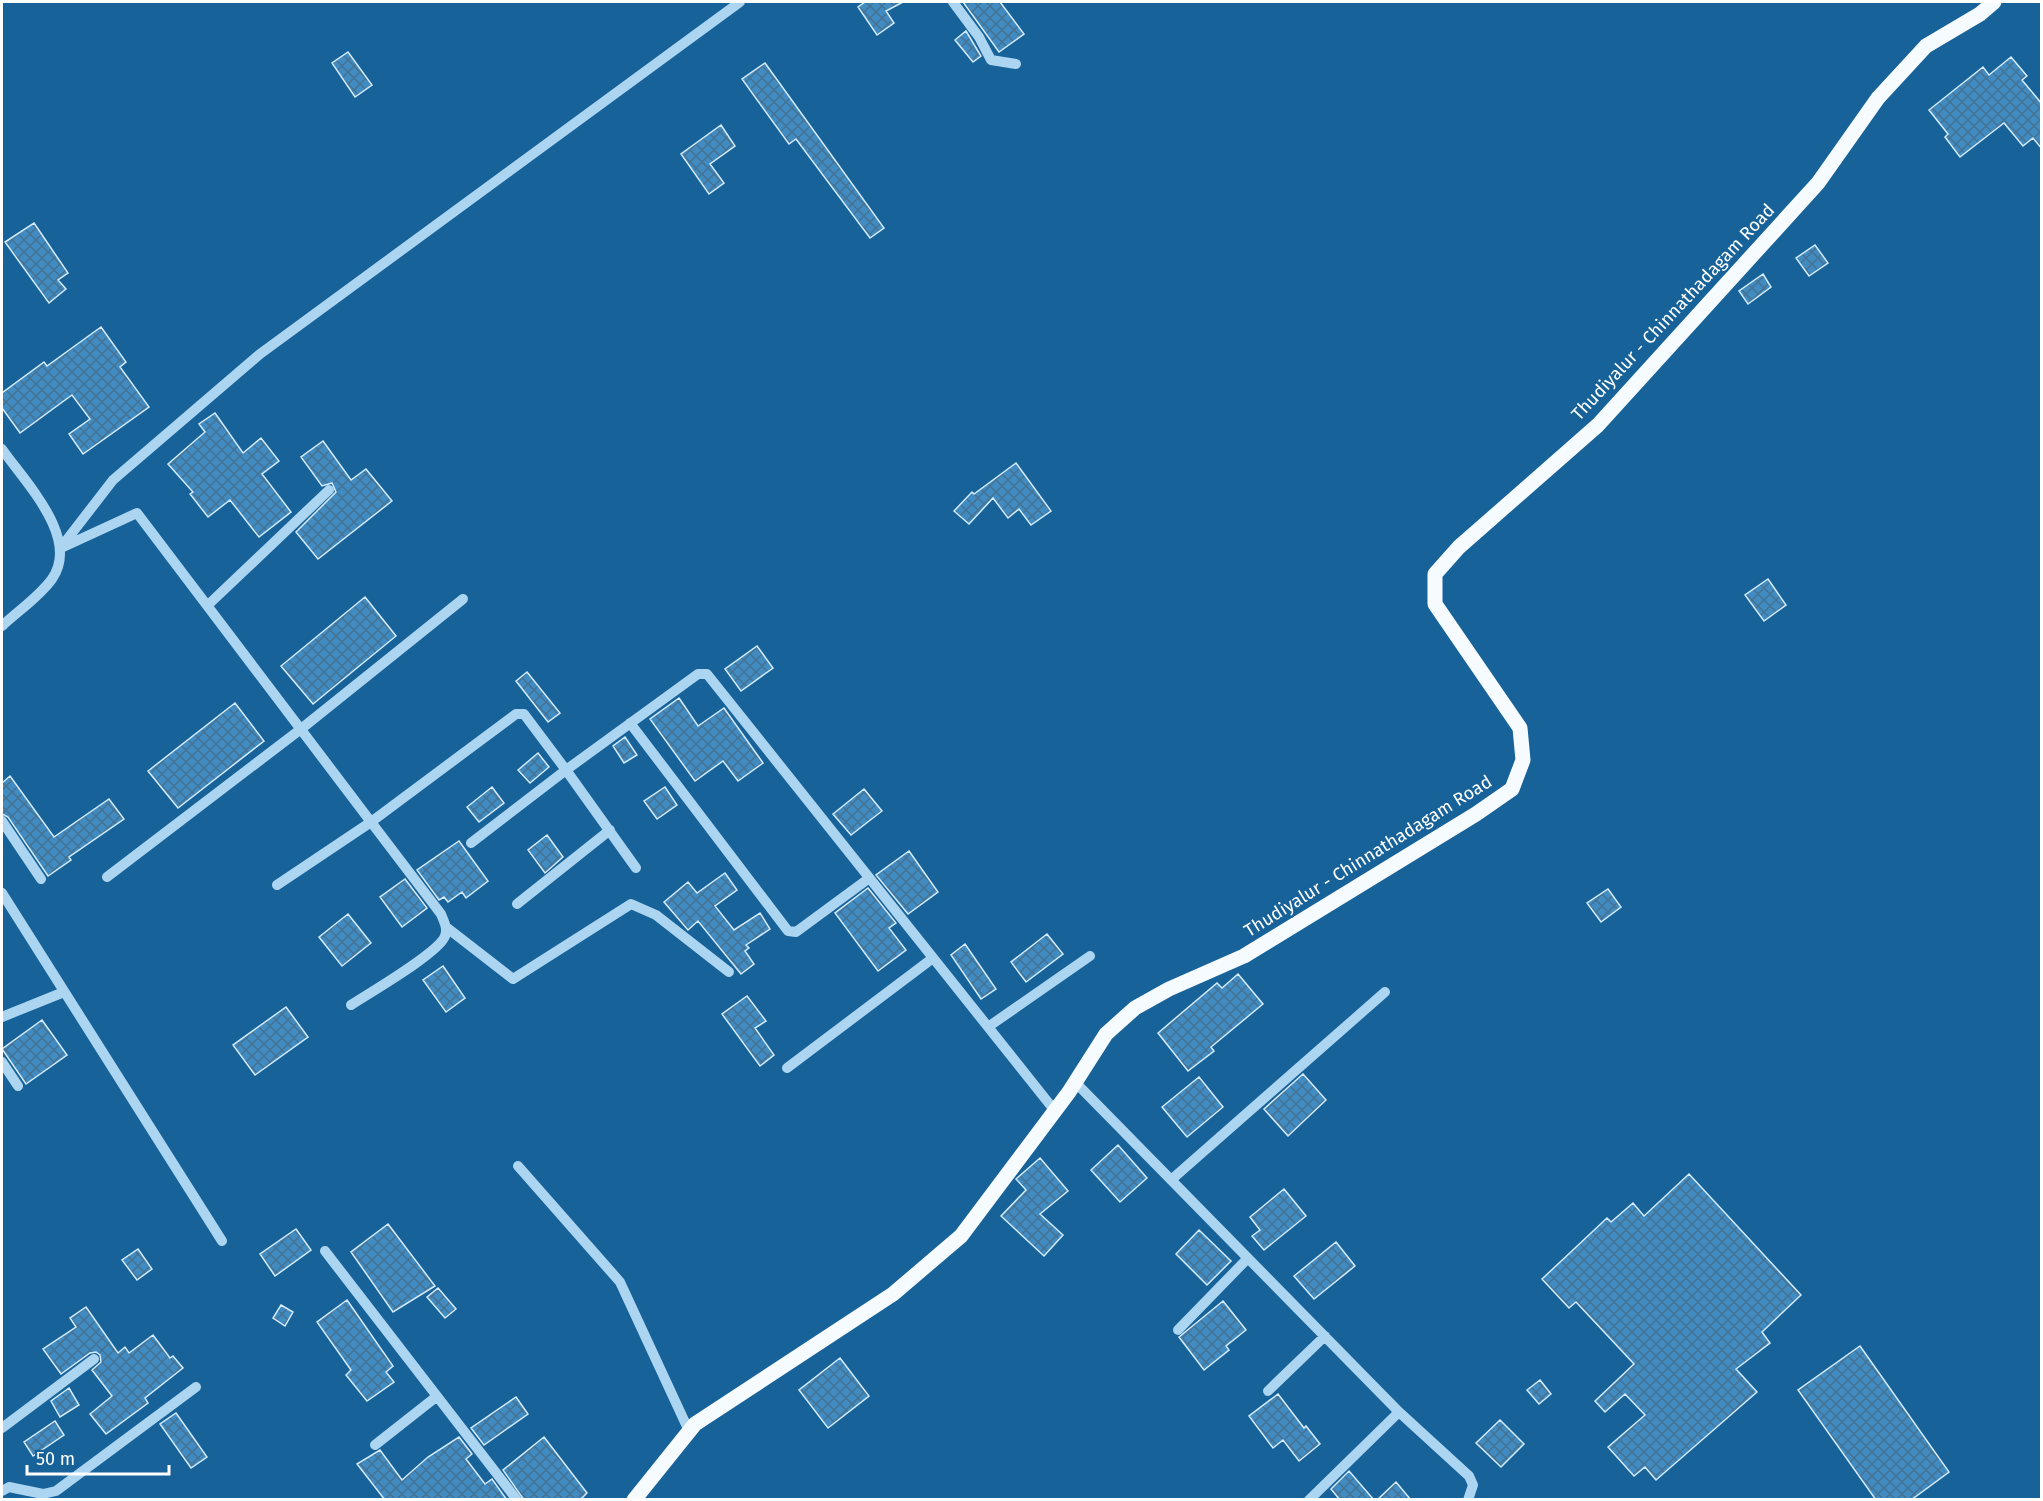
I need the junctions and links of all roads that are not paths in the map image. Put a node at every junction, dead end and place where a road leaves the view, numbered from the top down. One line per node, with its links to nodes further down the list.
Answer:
1 (740, 2): 7 (street)
2 (953, 2): 4 (street)
3 (1994, 2): 36 (main road, Thudiyalur - Chinnathadagam Road)
4 (1016, 64)
5 (2, 449): 7 (street)
6 (329, 490): 9 (street)
7 (61, 548): 9 (street); 10 (street)
8 (463, 599): 12 (street)
9 (208, 605): 12 (street)
10 (2, 626)
11 (630, 723): 13 (street); 21 (street); 21 (street)
12 (301, 729): 15 (street); 19 (street)
13 (566, 770): 15 (street); 16 (street); 17 (street)
14 (2, 821): 20 (street)
15 (371, 822): 22 (street); 25 (street)
16 (610, 830): 18 (street); 24 (street)
17 (471, 843)
18 (636, 868)
19 (106, 877)
20 (41, 879)
21 (868, 879): 27 (street)
22 (277, 885)
23 (2, 893): 29 (street)
24 (517, 904)
25 (446, 927): 28 (street); 31 (street)
26 (1090, 956): 33 (street)
27 (933, 958): 33 (street); 35 (street)
28 (729, 972)
29 (64, 992): 32 (street); 41 (street)
30 (1385, 992): 40 (street)
31 (351, 1005)
32 (2, 1017)
33 (988, 1027): 38 (street)
34 (2, 1062): 37 (street)
35 (787, 1068)
36 (1075, 1082): 38 (main road, Thudiyalur - Chinnathadagam Road); 40 (street)
37 (18, 1086)
38 (1055, 1111): 52 (main road, Thudiyalur - Chinnathadagam Road)
39 (518, 1166): 52 (street)
40 (1171, 1180): 43 (street)
41 (222, 1241)
42 (325, 1251): 49 (street)
43 (1248, 1258): 44 (street); 45 (street)
44 (1178, 1330)
45 (1325, 1336): 48 (street); 50 (street)
46 (94, 1359): 51 (street)
47 (196, 1387): 55 (street)
48 (1268, 1391)
49 (436, 1397): 53 (street); 56 (street)
50 (1399, 1412): 58 (street); 59 (street)
51 (2, 1428)
52 (689, 1431): 57 (main road, Thudiyalur - Chinnathadagam Road)
53 (375, 1445)
54 (2, 1491): 55 (street)
55 (35, 1496)
56 (517, 1500)
57 (634, 1500)
58 (1309, 1500)
59 (1468, 1500)

